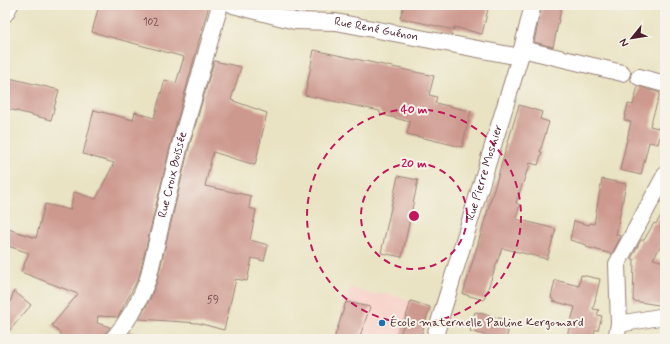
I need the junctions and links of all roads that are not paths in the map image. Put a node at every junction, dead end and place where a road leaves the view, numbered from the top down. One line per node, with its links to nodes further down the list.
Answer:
1 (10, 5): 5 (street)
2 (220, 5): 13 (street, Rue Croix Boissée)
3 (233, 5): 6 (street, Rue René Guénon)
4 (533, 5): 6 (street, Rue Pierre Mosnier)
5 (5, 14)
6 (521, 53): 7 (street, Rue René Guénon); 14 (street, Rue Pierre Mosnier)
7 (622, 73)
8 (639, 78): 9 (street)
9 (665, 84)
10 (665, 175): 12 (street)
11 (665, 316): 12 (street)
12 (618, 332)
13 (114, 339)
14 (434, 339)

